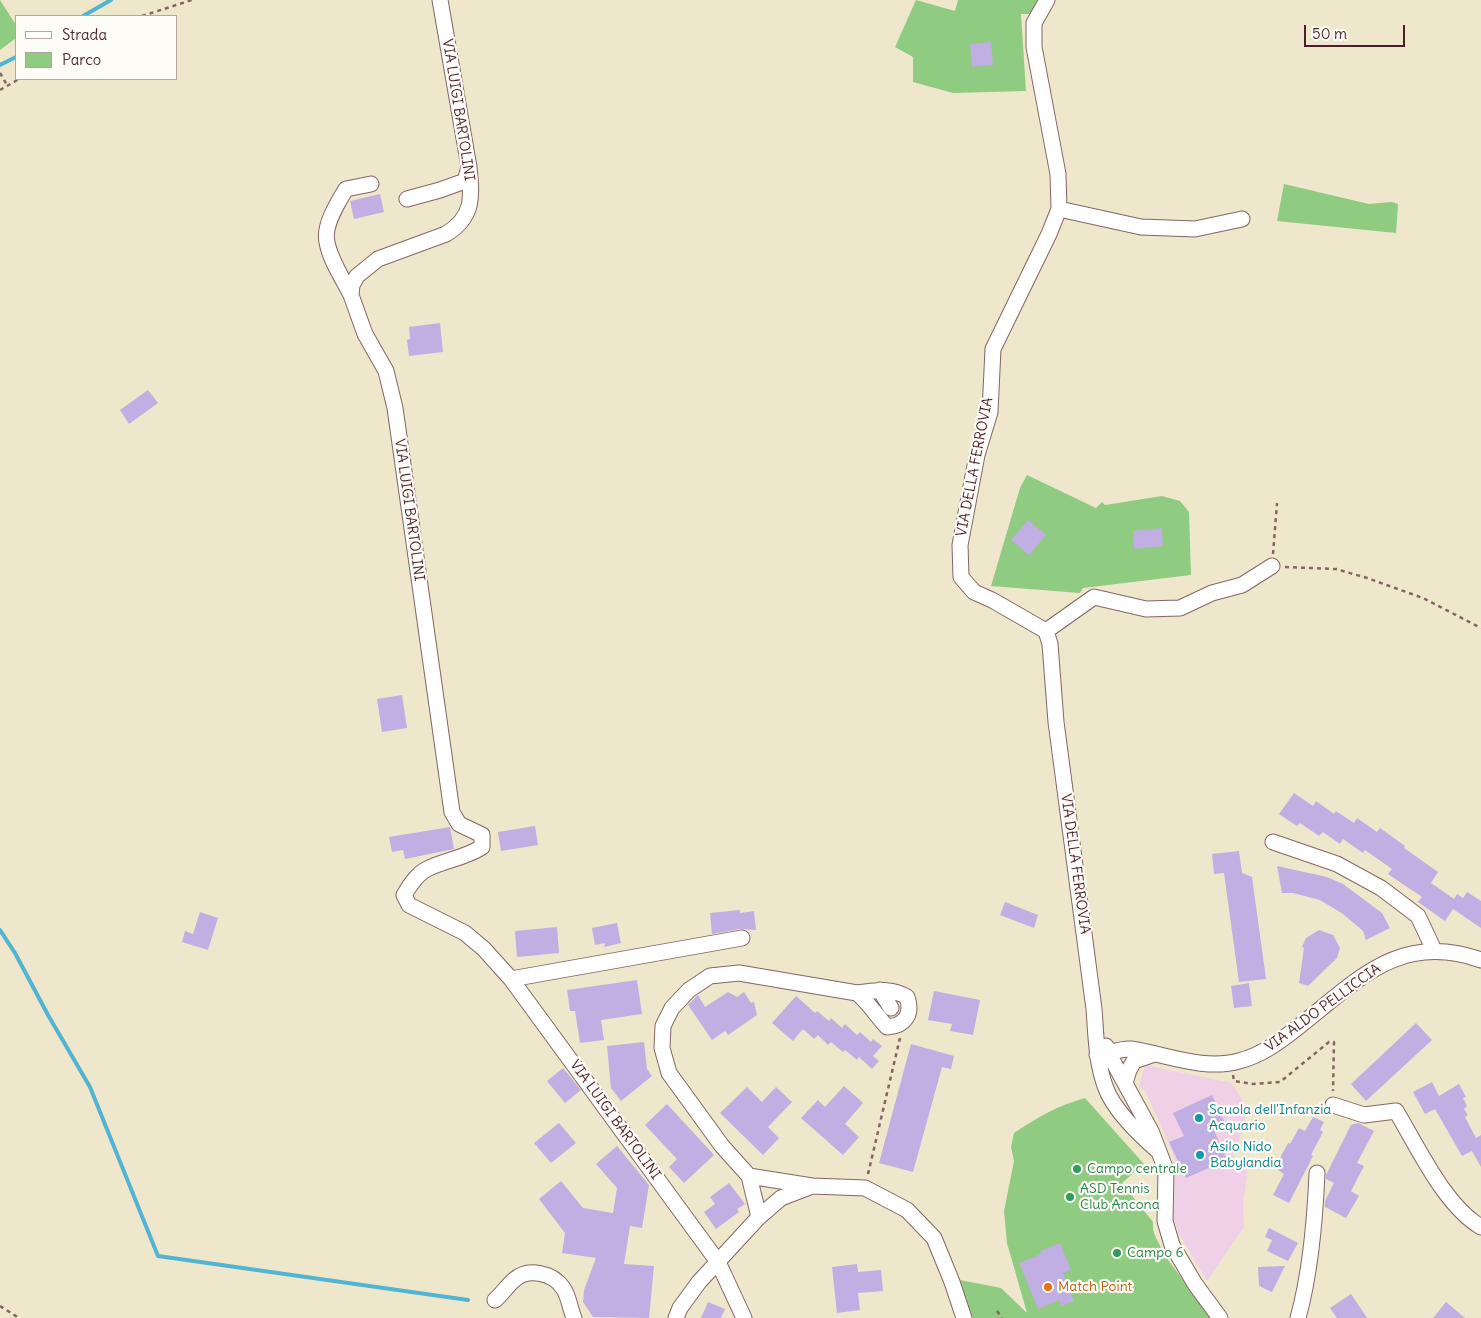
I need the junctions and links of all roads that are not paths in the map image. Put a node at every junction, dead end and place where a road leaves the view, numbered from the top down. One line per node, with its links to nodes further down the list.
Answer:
1 (440, 0): 3 (street, VIA LUIGI BARTOLINI)
2 (1046, 0): 6 (street, VIA DELLA FERROVIA)
3 (468, 167): 5 (street); 8 (street, VIA LUIGI BARTOLINI)
4 (371, 184): 8 (street)
5 (407, 199)
6 (1059, 209): 7 (street); 10 (street, VIA DELLA FERROVIA)
7 (1242, 218)
8 (351, 295): 15 (street, VIA LUIGI BARTOLINI)
9 (1272, 566): 10 (street)
10 (1046, 631): 19 (street, VIA DELLA FERROVIA)
11 (1273, 842): 13 (street)
12 (742, 938): 15 (street)
13 (1434, 950): 14 (street, VIA ALDO PELLICCIA); 20 (street, VIA ALDO PELLICCIA)
14 (1481, 960)
15 (511, 979): 30 (street, VIA LUIGI BARTOLINI)
16 (880, 990): 17 (street); 17 (street); 18 (street)
17 (857, 993): 26 (street)
18 (891, 1008)
19 (1103, 1055): 20 (street, VIA ALDO PELLICCIA); 21 (street, VIA DELLA FERROVIA); 22 (street, VIA DELLA FERROVIA)
20 (1154, 1055): 21 (street)
21 (1125, 1083): 22 (street); 24 (street, VIA DELLA FERROVIA)
22 (1105, 1086): 24 (street, VIA DELLA FERROVIA)
23 (1333, 1105): 29 (street)
24 (1159, 1152): 36 (street, VIA DELLA FERROVIA)
25 (1317, 1173): 37 (street)
26 (749, 1176): 27 (street); 28 (street)
27 (812, 1186): 28 (street); 35 (street)
28 (759, 1217): 30 (street)
29 (1481, 1227)
30 (718, 1262): 33 (street); 34 (street, VIA LUIGI BARTOLINI)
31 (495, 1300): 32 (street)
32 (568, 1315)
33 (676, 1318)
34 (744, 1318)
35 (964, 1318)
36 (1220, 1318)
37 (1298, 1318)

